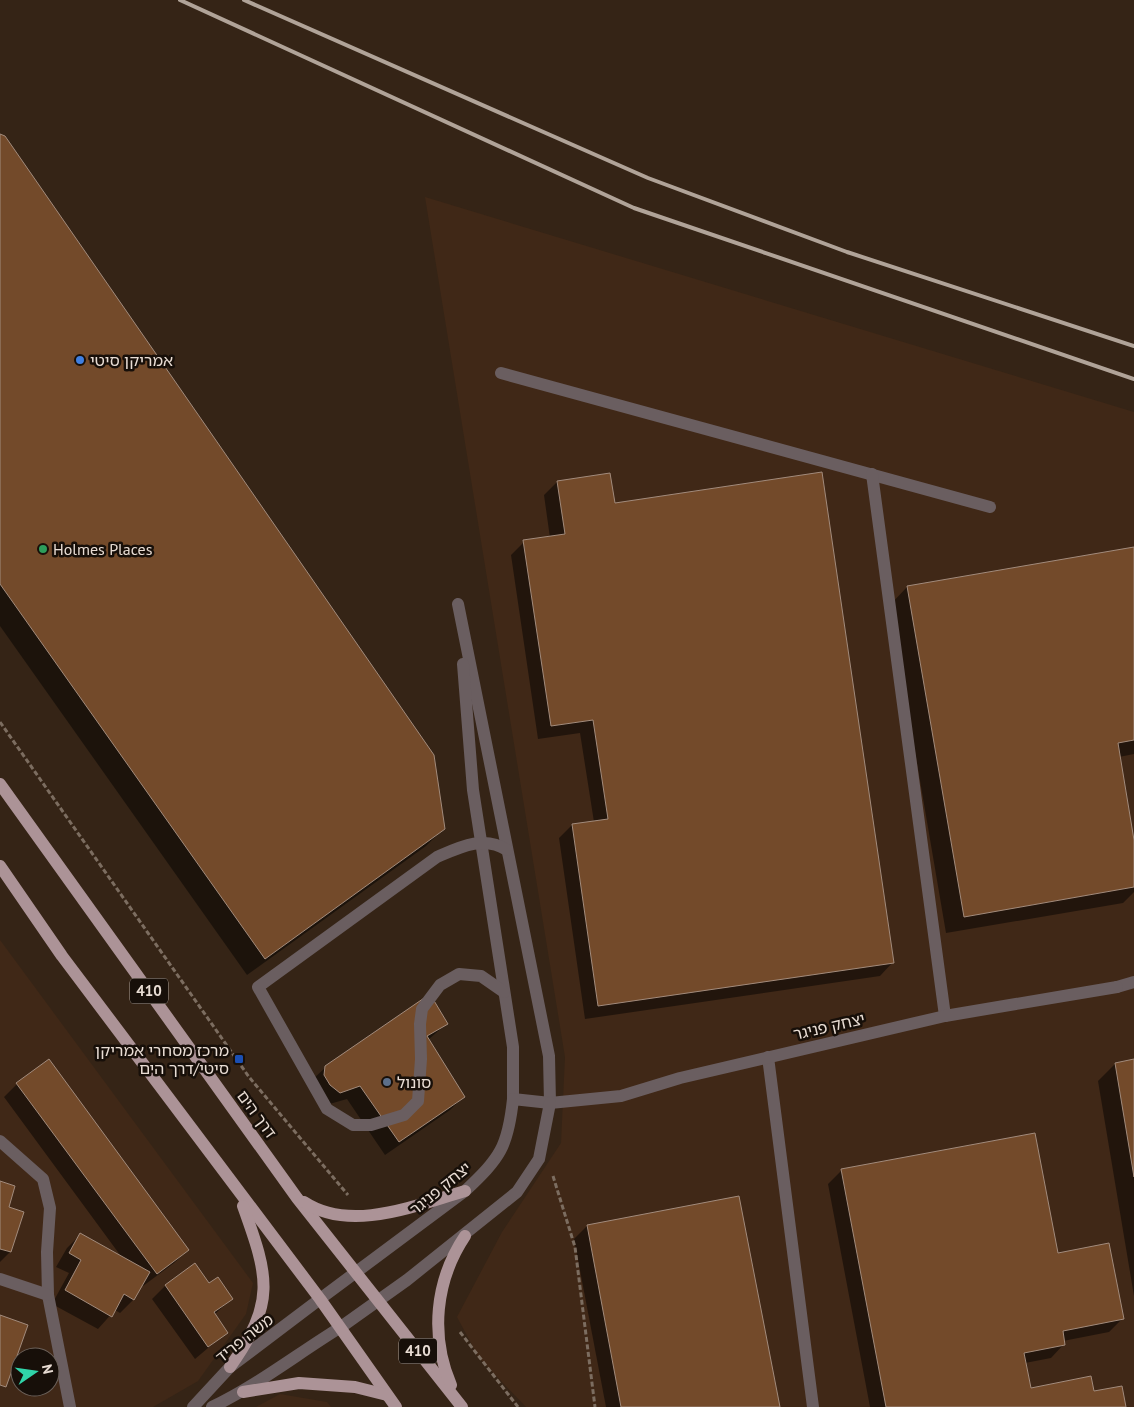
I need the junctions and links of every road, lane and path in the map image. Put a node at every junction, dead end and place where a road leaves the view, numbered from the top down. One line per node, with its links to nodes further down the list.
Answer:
1 (502, 374): 2 (street)
2 (872, 474): 3 (street); 13 (street)
3 (990, 507)
4 (0, 722): 22 (path)
5 (0, 784): 21 (main road, דרך הים / 410)
6 (481, 842): 7 (street); 7 (street); 12 (street); 12 (street)
7 (507, 850): 16 (street)
8 (0, 866): 10 (main road)
9 (0, 879): 10 (main road)
10 (62, 956): 20 (main road)
11 (1134, 982): 13 (street, יצחק פניגר)
12 (504, 992): 15 (street)
13 (945, 1016): 14 (street, יצחק פניגר)
14 (768, 1057): 16 (street, יצחק פניגר); 41 (street)
15 (513, 1099): 16 (street, יצחק פניגר); 19 (street, יצחק פניגר)
16 (550, 1103): 18 (street)
17 (0, 1141): 26 (street)
18 (543, 1145): 23 (street); 40 (path)
19 (466, 1191): 22 (main road); 24 (street, יצחק פניגר)
20 (239, 1194): 27 (main road); 31 (main road)
21 (297, 1198): 22 (main road); 24 (main road, דרך הים / 410)
22 (363, 1215)
23 (465, 1236): 28 (street); 29 (main road)
24 (357, 1273): 27 (street, יצחק פניגר); 28 (main road, דרך הים / 410)
25 (0, 1279): 26 (street)
26 (48, 1296): 35 (street)
27 (320, 1299): 30 (main road); 31 (street, משה פריד)
28 (379, 1301): 30 (street); 34 (main road, דרך הים / 410)
29 (439, 1306): 34 (main road); 39 (path)
30 (341, 1328): 32 (street); 33 (main road)
31 (230, 1367): 36 (street, משה פריד)
32 (243, 1392): 33 (main road); 37 (street)
33 (387, 1395): 38 (main road)
34 (460, 1404)
35 (70, 1407)
36 (193, 1407)
37 (212, 1407)
38 (396, 1407)
39 (518, 1407)
40 (596, 1407)
41 (813, 1407)

